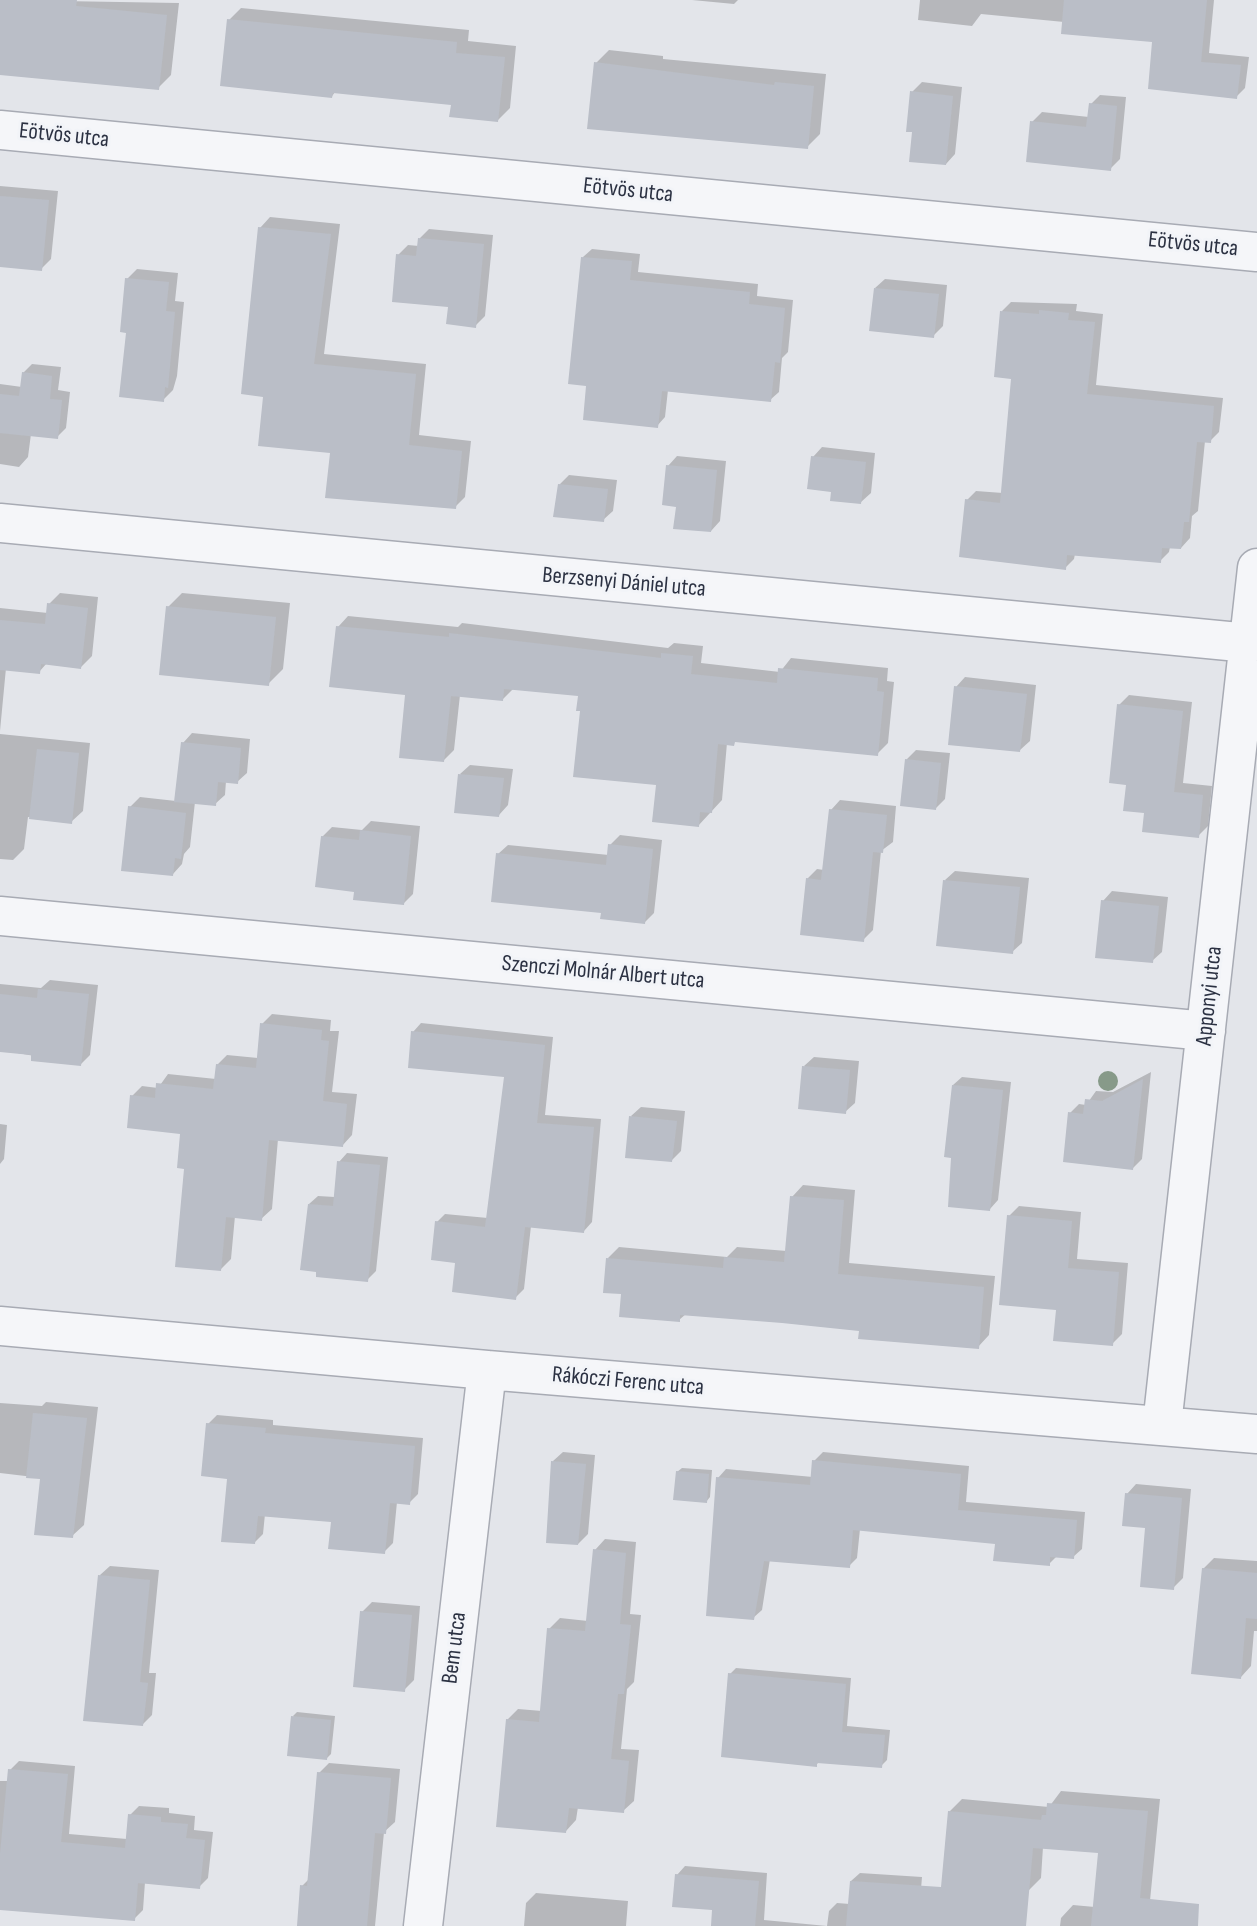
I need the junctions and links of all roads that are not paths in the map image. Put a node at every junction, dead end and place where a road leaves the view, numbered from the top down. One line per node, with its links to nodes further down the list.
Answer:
1 (0, 130): 2 (street, Eötvös utca)
2 (1257, 252)
3 (0, 523): 5 (street, Berzsenyi Dániel utca)
4 (1257, 568): 5 (street, Apponyi utca)
5 (1249, 643): 6 (street, Apponyi utca)
6 (1246, 766): 8 (street, Apponyi utca)
7 (0, 916): 8 (street, Szenczi Molnár Albert utca)
8 (1206, 1031): 11 (street, Apponyi utca)
9 (0, 1326): 10 (street, Rákóczi Ferenc utca)
10 (487, 1370): 11 (street, Rákóczi Ferenc utca); 13 (street, Bem utca)
11 (1162, 1425): 12 (street, Rákóczi Ferenc utca)
12 (1257, 1434)
13 (422, 1926)

